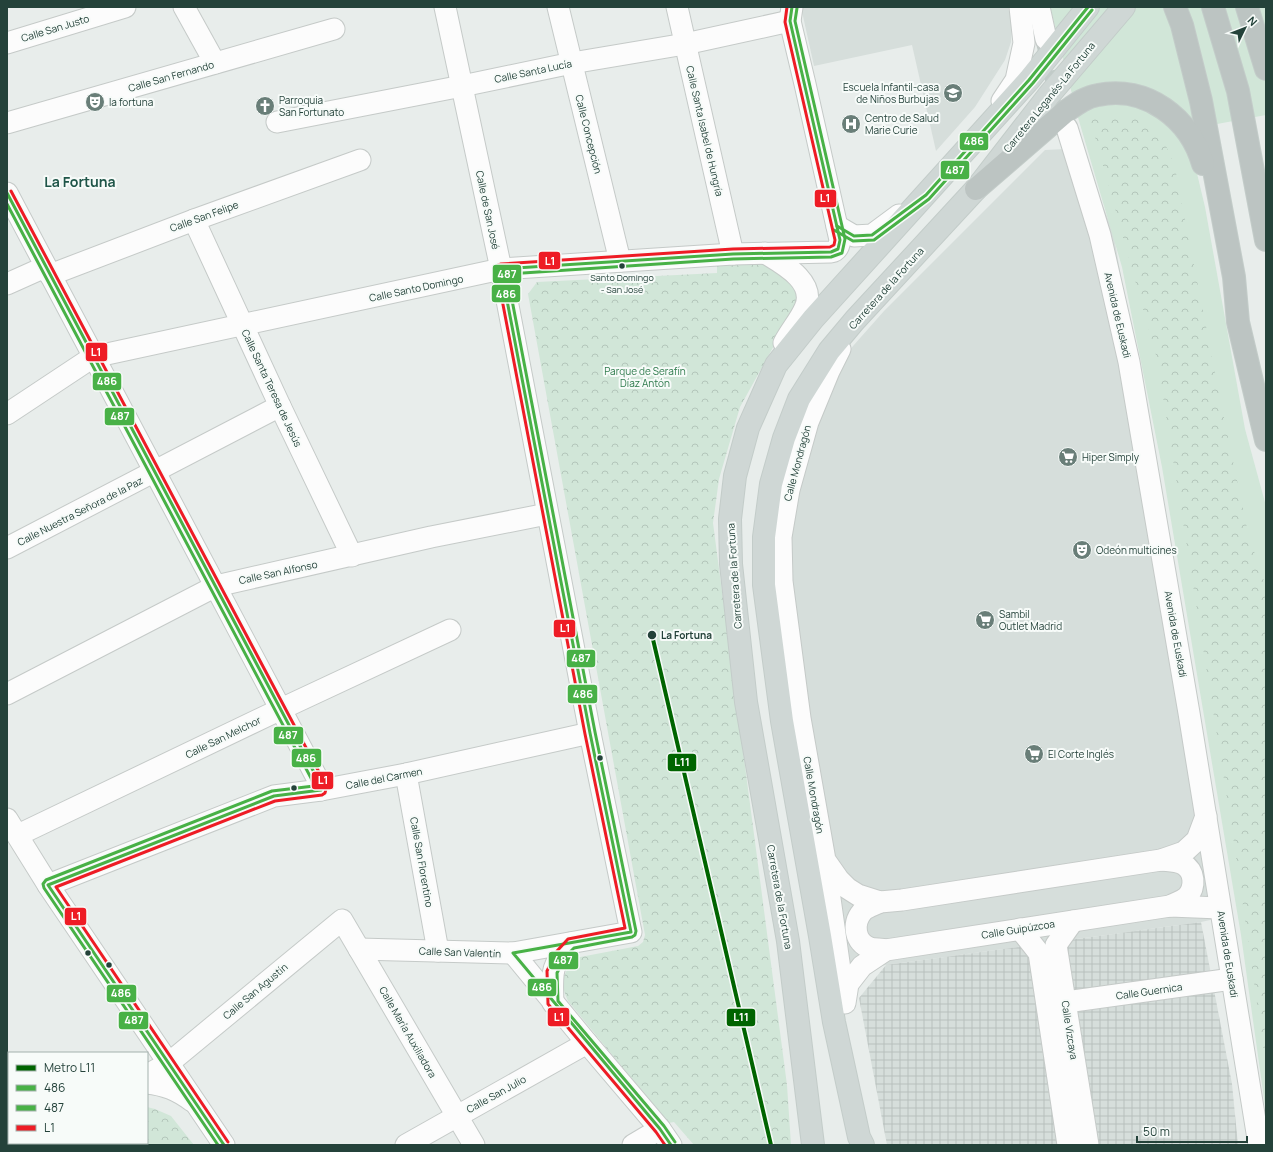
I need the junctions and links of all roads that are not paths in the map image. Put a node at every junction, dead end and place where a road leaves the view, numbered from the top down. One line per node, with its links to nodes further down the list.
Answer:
1 (125, 7): 16 (street, Calle San Justo)
2 (445, 7): 21 (street, Calle de San José)
3 (558, 7): 18 (street, Calle Concepción)
4 (677, 7): 17 (street, Calle Santa Isabel de Hungría)
5 (1020, 7): 25 (street)
6 (1039, 7): 15 (street)
7 (1088, 7): 25 (main road, Carretera de la Fortuna)
8 (1124, 7): 27 (main road, Carretera Leganés-La Fortuna)
9 (1175, 7): 38 (highway)
10 (1213, 7): 32 (highway)
11 (1247, 7): 20 (highway)
12 (188, 8): 19 (street)
13 (791, 14): 17 (street, Calle Santa Lucía); 31 (street)
14 (334, 29): 19 (street, Calle San Fernando)
15 (1046, 39)
16 (7, 43)
17 (685, 44): 18 (street, Calle Santa Lucía); 34 (street, Calle Santa Isabel de Hungría)
18 (572, 62): 21 (street, Calle Santa Lucía); 35 (street, Calle Concepción)
19 (215, 63): 23 (street, Calle San Fernando)
20 (1266, 69)
21 (462, 86): 22 (street, Calle Santa Lucía); 36 (street, Calle de San José)
22 (277, 122)
23 (7, 123)
24 (1067, 128): 58 (street, Avenida de Euskadi)
25 (977, 137): 29 (main road, Carretera de la Fortuna)
26 (360, 160): 30 (street, Calle San Felipe)
27 (976, 189): 38 (highway); 40 (main road, Carretera de la Fortuna)
28 (7, 193): 37 (street)
29 (926, 195): 31 (street); 43 (main road, Carretera de la Fortuna)
30 (194, 220): 37 (street, Calle San Felipe); 41 (street, Calle Santa Teresa de Jesús)
31 (839, 233): 33 (street, Calle Santo Domingo)
32 (1266, 240)
33 (766, 253): 34 (street, Calle Santo Domingo); 43 (street)
34 (733, 254): 35 (street, Calle Santo Domingo)
35 (620, 261): 36 (street, Calle Santo Domingo)
36 (501, 269): 41 (street, Calle Santo Domingo); 48 (street, Calle de San José)
37 (48, 271): 39 (street, Calle San Felipe); 42 (street)
38 (1234, 277): 46 (highway)
39 (7, 284)
40 (855, 320): 60 (street, Calle Mondragón); 79 (main road, Carretera de la Fortuna)
41 (243, 326): 42 (street, Calle Santo Domingo); 44 (street, Calle Santa Teresa de Jesús)
42 (93, 357): 45 (street, Calle Santo Domingo); 47 (street)
43 (776, 365): 91 (main road, Carretera de la Fortuna)
44 (280, 406): 47 (street, Calle Nuestra Señora de la Paz); 50 (street, Calle Santa Teresa de Jesús)
45 (7, 414)
46 (1266, 440)
47 (154, 472): 49 (street, Calle Nuestra Señora de la Paz); 51 (street)
48 (547, 514): 50 (street, Calle San Alfonso); 55 (street, Calle de San José)
49 (7, 548)
50 (352, 556): 51 (street, Calle San Alfonso)
51 (216, 586): 53 (street, Calle San Alfonso); 54 (street)
52 (450, 630): 54 (street, Calle San Melchor)
53 (7, 694)
54 (281, 710): 57 (street); 59 (street, Calle San Melchor)
55 (590, 733): 56 (street, Calle del Carmen); 69 (street, Calle de San José)
56 (406, 774): 57 (street, Calle del Carmen); 73 (street, Calle San Florentino)
57 (321, 790): 62 (street, Calle del Carmen)
58 (1206, 815): 61 (street, Calle Mondragón); 65 (street, Avenida de Euskadi)
59 (12, 827): 62 (street)
60 (825, 860): 63 (street, Calle Mondragón); 78 (street)
61 (1161, 860): 63 (street, Calle Mondragón); 64 (street)
62 (48, 885): 81 (street)
63 (880, 902): 72 (street)
64 (1170, 906): 65 (street, Calle Guipúzcoa); 67 (street, Calle Guipúzcoa)
65 (1220, 908): 75 (street, Avenida de Euskadi)
66 (342, 920): 71 (street, Calle María Auxiliadora); 81 (street, Calle San Agustín)
67 (1073, 921): 68 (street, Calle Guipúzcoa); 76 (street, Calle Vizcaya)
68 (1020, 929): 72 (street, Calle Guipúzcoa); 93 (street, Calle Vizcaya)
69 (631, 932): 70 (street, Calle San Valentín)
70 (571, 943): 74 (street, Calle San Valentín); 77 (street)
71 (359, 949): 73 (street, Calle San Valentín); 85 (street, Calle María Auxiliadora)
72 (886, 950): 78 (street, Calle Guipúzcoa)
73 (438, 951): 74 (street, Calle San Valentín)
74 (513, 953): 77 (street)
75 (1232, 979): 76 (street, Calle Guernica); 95 (street, Avenida de Euskadi)
76 (1066, 1002): 94 (street, Calle Vizcaya)
77 (553, 1003): 80 (street)
78 (845, 1003): 79 (street)
79 (834, 1022): 92 (main road, Carretera de la Fortuna)
80 (586, 1043): 85 (street, Calle San Julio); 86 (street)
81 (169, 1063): 82 (street, Calle San Agustín); 84 (street)
82 (148, 1074)
83 (148, 1083): 84 (street)
84 (196, 1104): 87 (street)
85 (457, 1116): 88 (street, Calle San Julio); 89 (street, Calle María Auxiliadora)
86 (666, 1137): 90 (street)
87 (224, 1145)
88 (406, 1145)
89 (474, 1145)
90 (633, 1145)
91 (813, 1145)
92 (863, 1145)
93 (1068, 1145)
94 (1088, 1145)
95 (1259, 1145)

